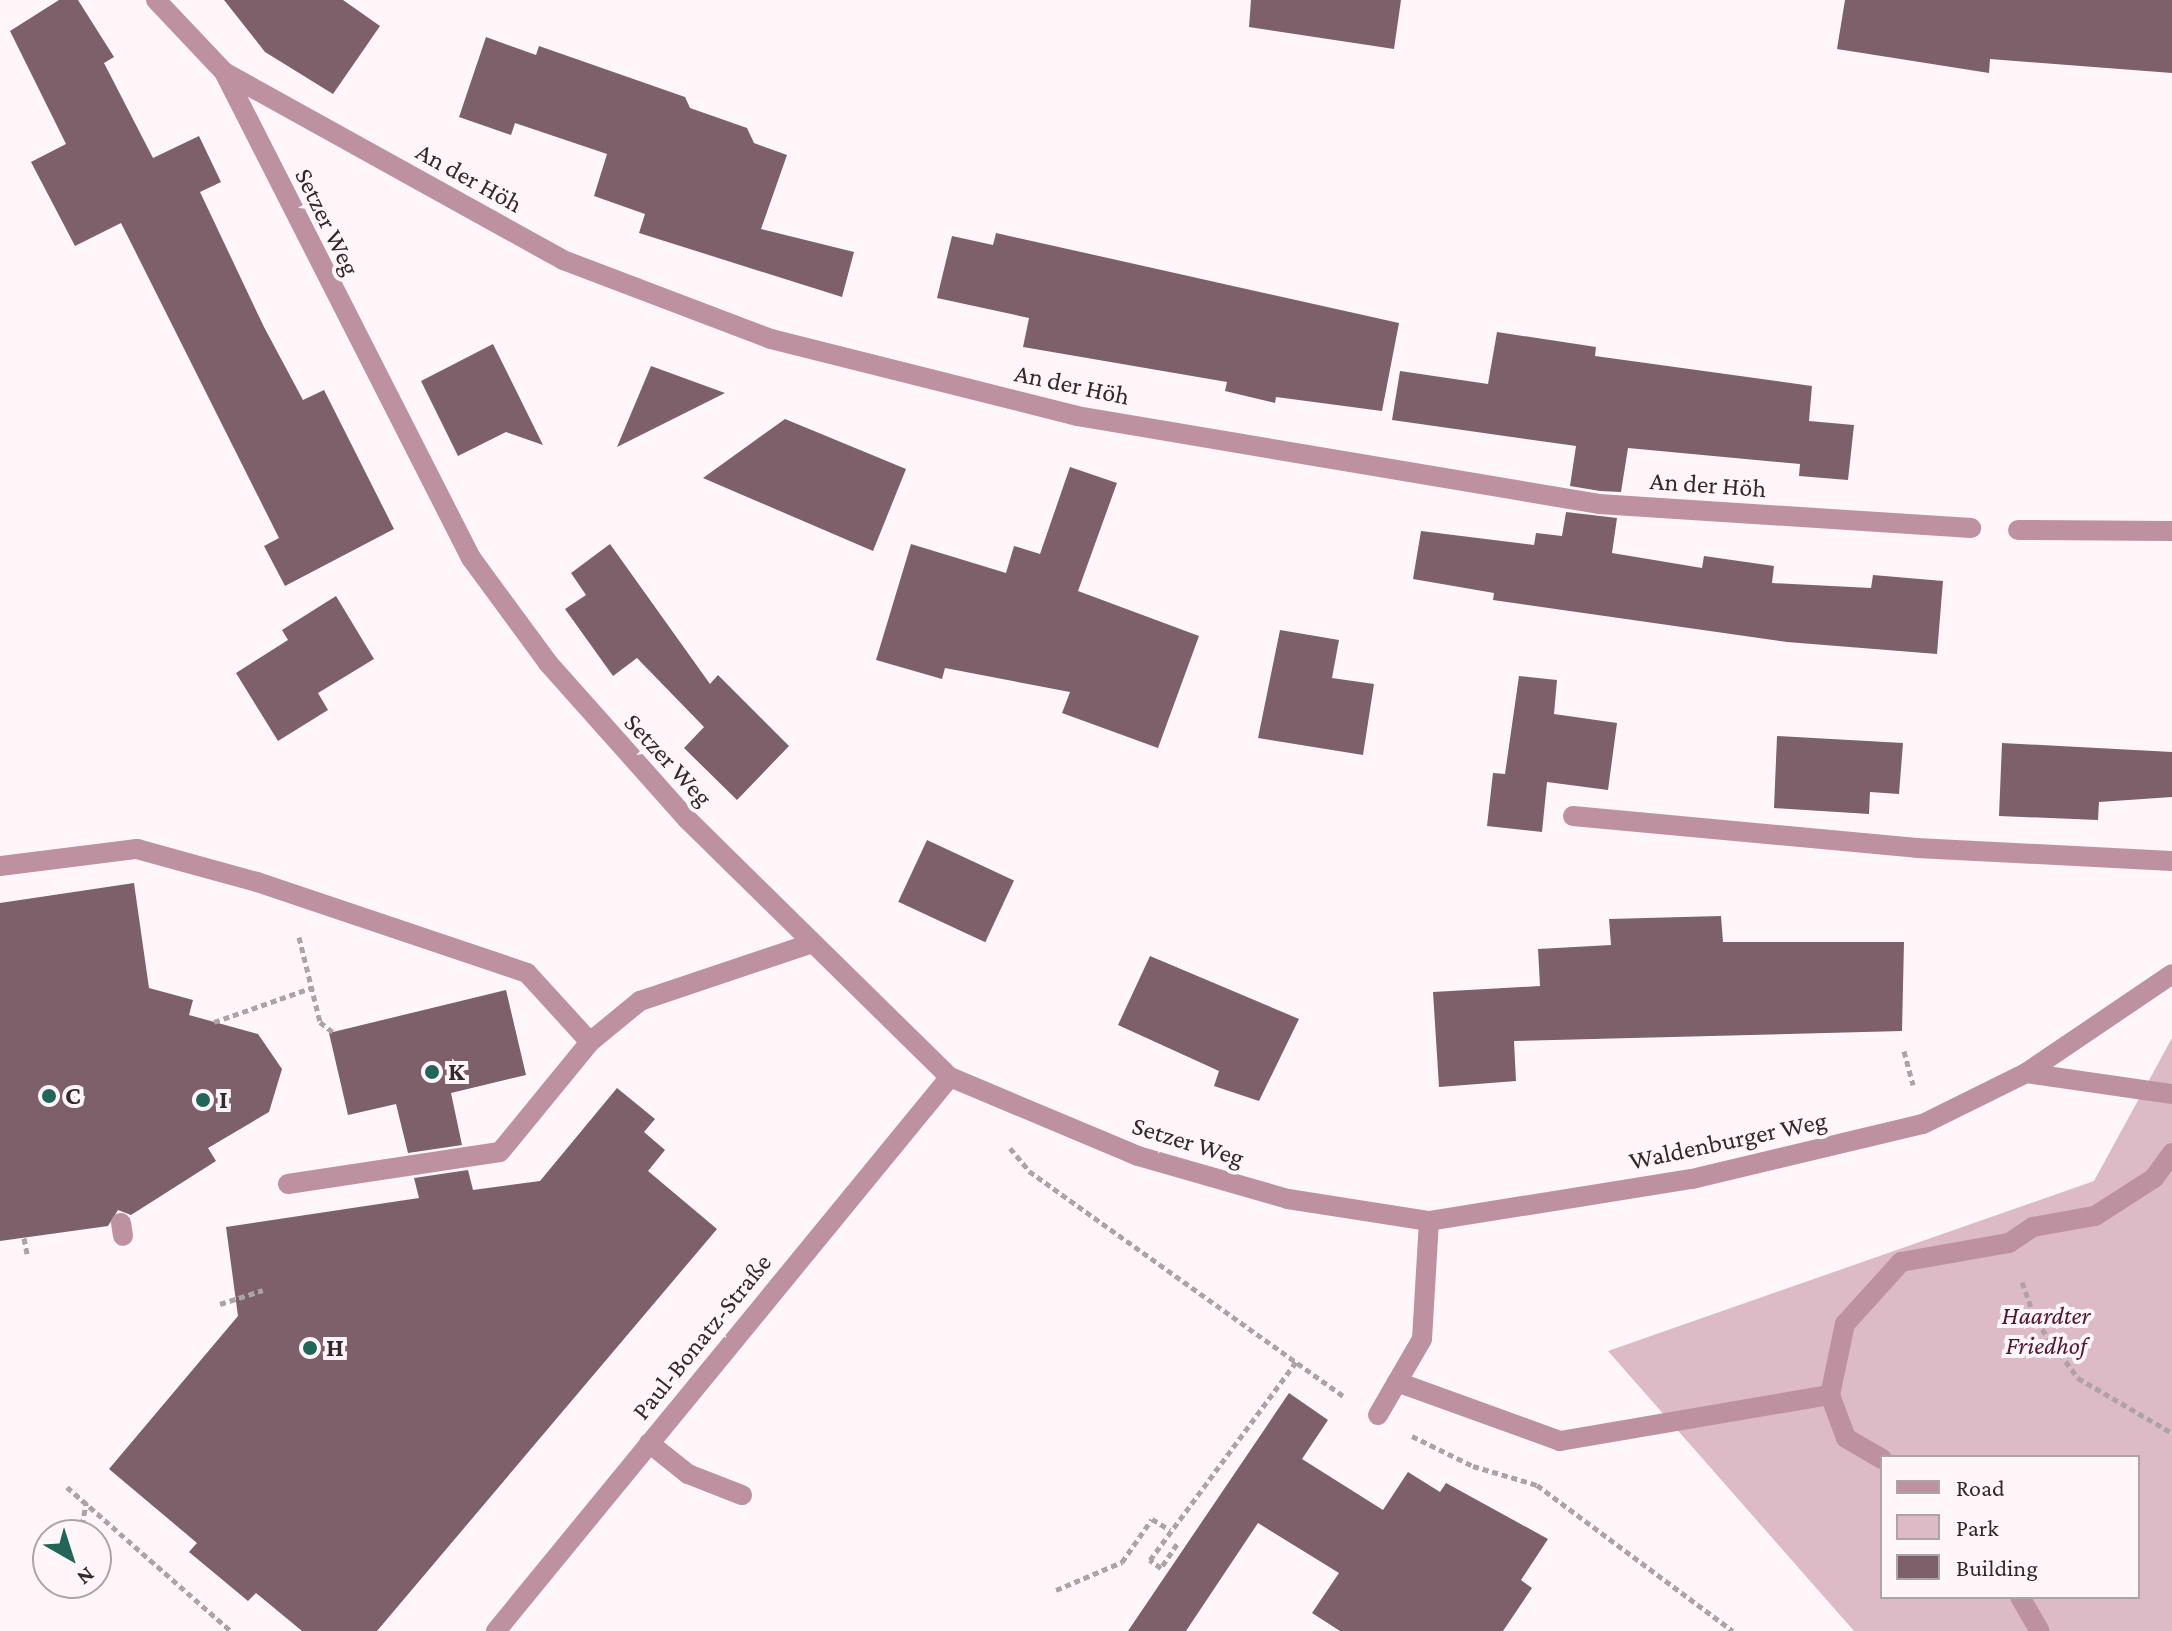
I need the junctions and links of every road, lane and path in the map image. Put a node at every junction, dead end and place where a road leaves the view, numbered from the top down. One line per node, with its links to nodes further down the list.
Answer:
1 (156, 0): 2 (street, Setzer Weg)
2 (224, 72): 3 (street, An der Höh); 10 (street, Setzer Weg)
3 (1971, 528)
4 (2018, 530): 5 (street)
5 (2172, 531)
6 (1573, 816): 7 (street)
7 (2172, 861)
8 (0, 866): 9 (street)
9 (288, 893): 12 (path); 15 (street)
10 (812, 943): 15 (street); 17 (street, Setzer Weg)
11 (2172, 974): 16 (street, Waldenburger Weg)
12 (311, 988): 13 (path); 14 (path)
13 (214, 1022)
14 (333, 1032)
15 (590, 1042): 21 (street)
16 (2026, 1073): 18 (street); 22 (street, Waldenburger Weg)
17 (950, 1077): 22 (street, Setzer Weg); 33 (street, Paul-Bonatz-Straße)
18 (2172, 1094)
19 (999, 1136): 28 (path)
20 (2172, 1153): 24 (street)
21 (288, 1184)
22 (1429, 1221): 29 (street)
23 (24, 1238): 25 (path)
24 (2009, 1243): 30 (street); 32 (path)
25 (27, 1254)
26 (263, 1290): 27 (path)
27 (220, 1304)
28 (1296, 1362): 31 (path); 39 (path)
29 (1397, 1382): 30 (street); 31 (street)
30 (1830, 1395): 34 (street)
31 (1378, 1415): 45 (path)
32 (2172, 1433)
33 (649, 1443): 36 (street); 44 (street, Paul-Bonatz-Straße)
34 (1880, 1458)
35 (67, 1487): 37 (path)
36 (742, 1495)
37 (86, 1503): 38 (path); 43 (path)
38 (83, 1519)
39 (1170, 1530): 40 (path); 41 (path)
40 (1177, 1544)
41 (1056, 1590)
42 (2021, 1599): 46 (street)
43 (231, 1631)
44 (496, 1631)
45 (1733, 1631)
46 (2040, 1631)

